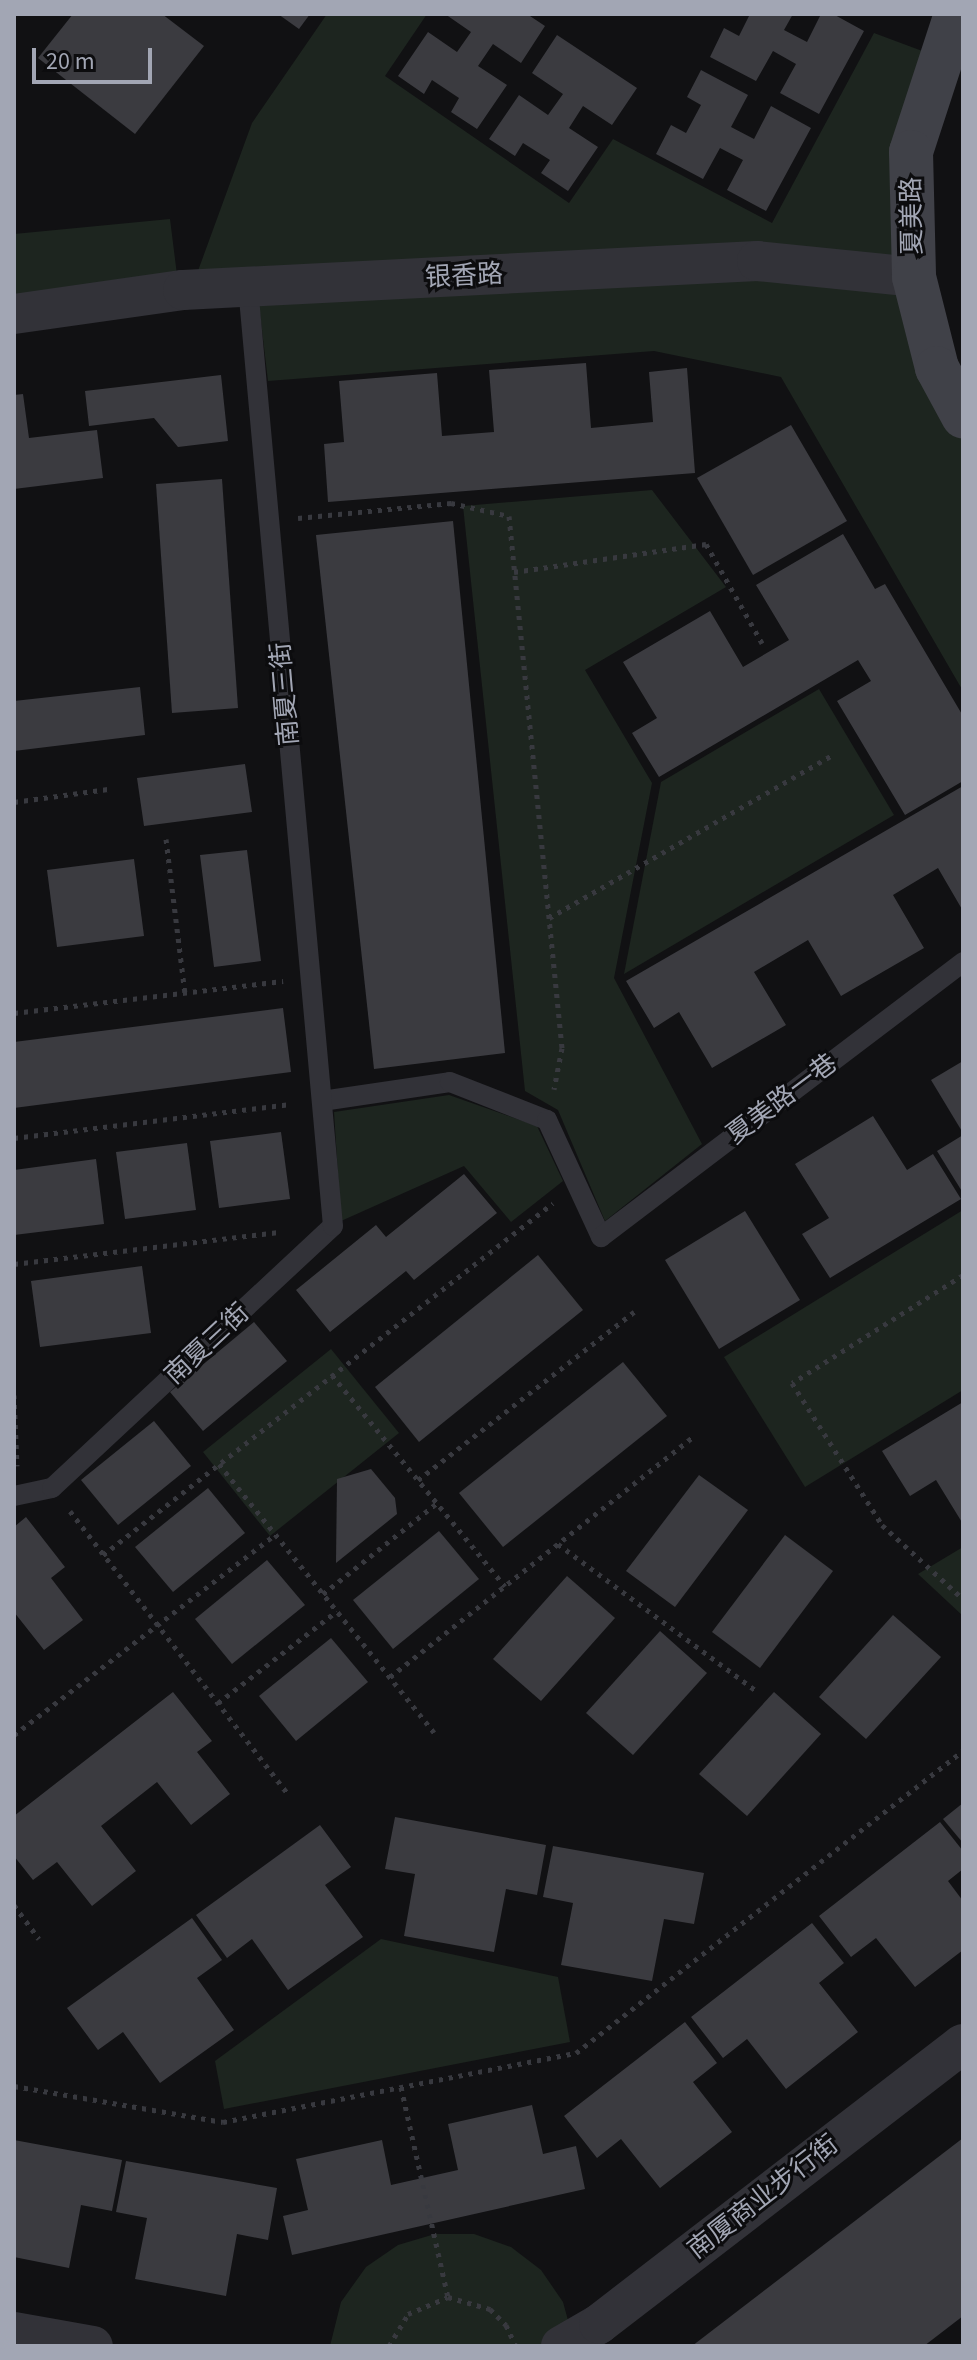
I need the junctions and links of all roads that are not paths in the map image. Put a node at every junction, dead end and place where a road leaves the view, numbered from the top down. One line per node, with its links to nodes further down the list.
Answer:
1 (956, 14): 2 (street, 夏美路)
2 (914, 277): 3 (street, 银香路); 5 (street, 夏美路)
3 (248, 287): 4 (street, 银香路); 7 (lane, 南夏三街)
4 (14, 314)
5 (963, 416)
6 (963, 962): 7 (lane, 夏美路一巷)
7 (322, 1101): 8 (lane, 南夏三街)
8 (16, 1496)
9 (963, 2044): 12 (street, 南厦商业步行街)
10 (14, 2332): 11 (street)
11 (93, 2346)
12 (561, 2346)

